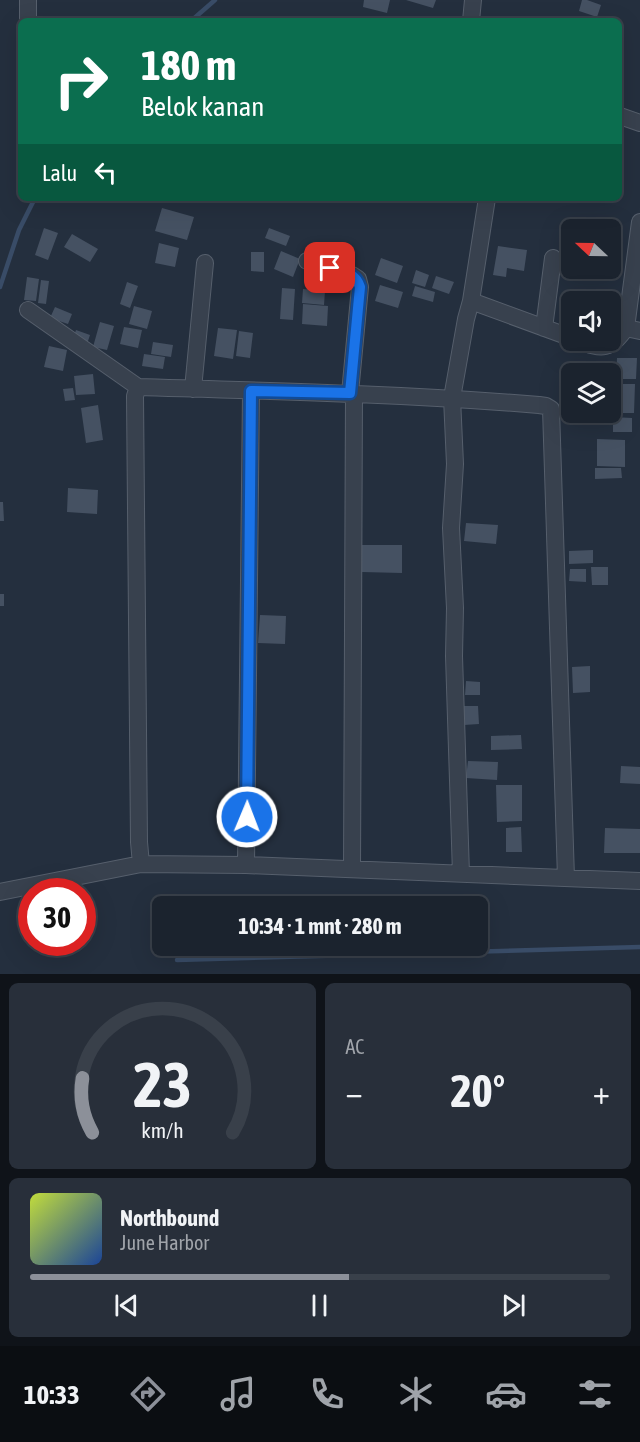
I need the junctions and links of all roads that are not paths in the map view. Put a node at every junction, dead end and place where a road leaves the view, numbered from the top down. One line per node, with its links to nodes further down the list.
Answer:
1 (28, 0): 3 (street)
2 (473, 0): 4 (street)
3 (28, 18)
4 (471, 18)
5 (622, 117): 6 (street)
6 (640, 123)
7 (487, 201): 12 (street)
8 (640, 222): 15 (street)
9 (553, 258): 14 (street)
10 (307, 261): 21 (street)
11 (205, 263): 19 (street)
12 (471, 301): 14 (street); 22 (street)
13 (28, 310): 18 (street)
14 (544, 328): 16 (street)
15 (633, 329): 17 (street)
16 (561, 334)
17 (621, 338)
18 (138, 387): 19 (street); 23 (street)
19 (193, 389): 20 (street)
20 (251, 391): 21 (street); 24 (street)
21 (352, 394): 22 (street); 25 (street)
22 (452, 398): 26 (street); 27 (street)
23 (141, 864): 24 (street); 29 (street)
24 (246, 865): 25 (street)
25 (352, 869): 26 (street)
26 (461, 874): 27 (street)
27 (567, 878): 28 (street)
28 (640, 881)
29 (0, 892)

